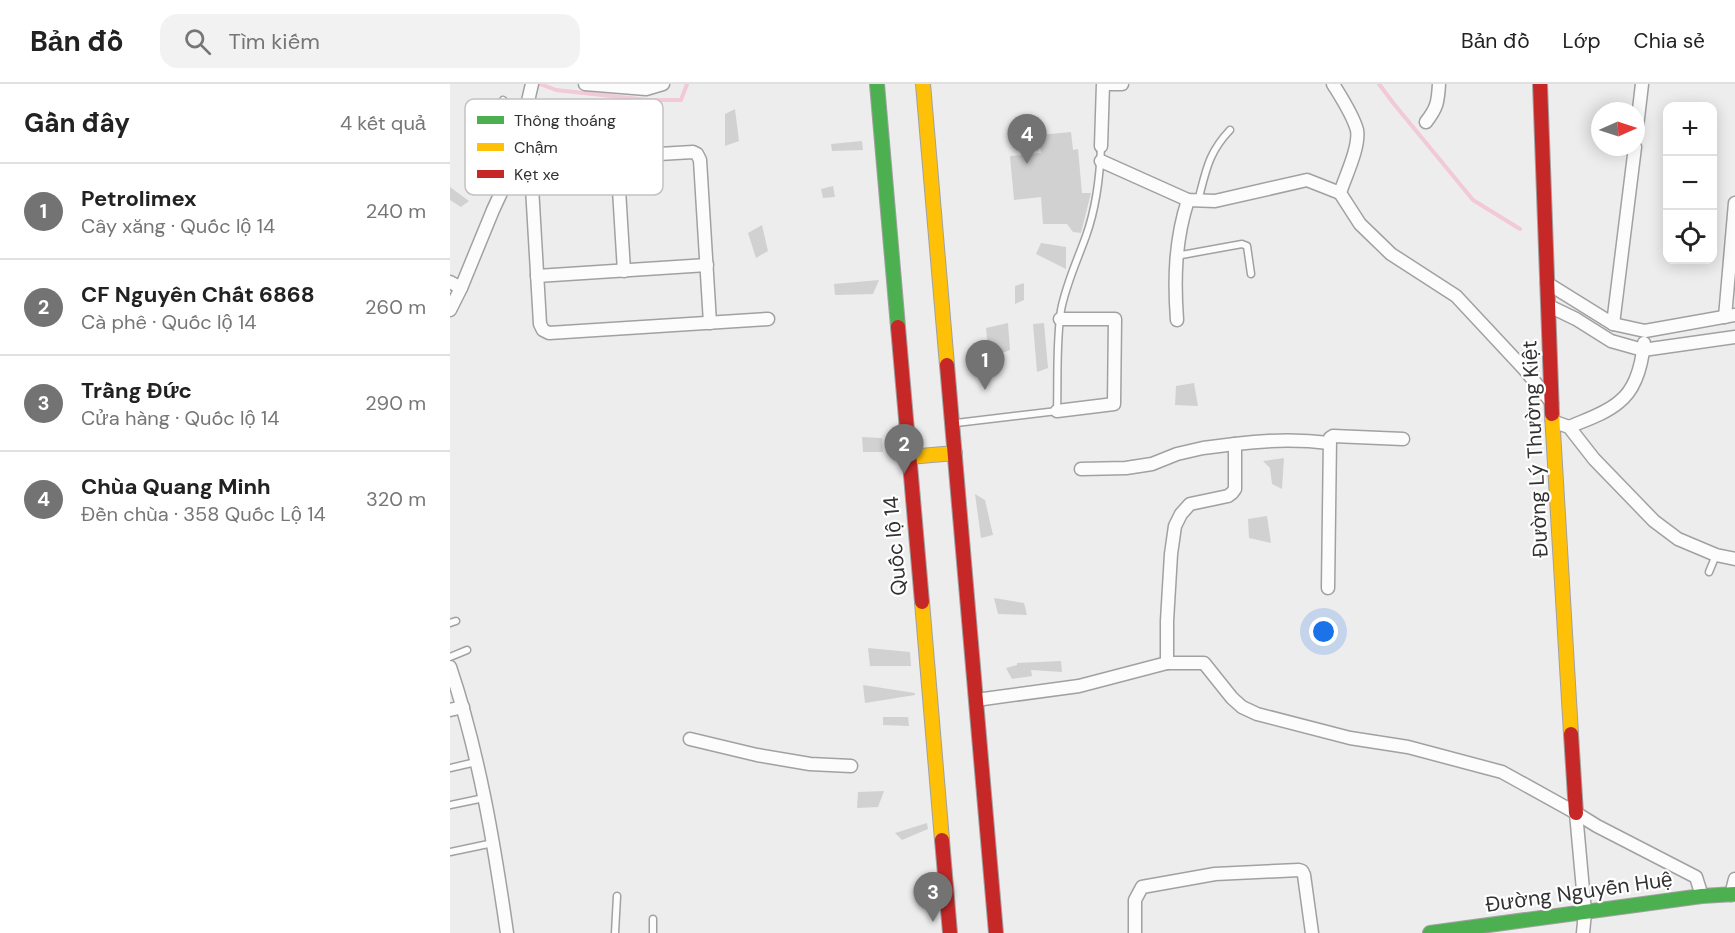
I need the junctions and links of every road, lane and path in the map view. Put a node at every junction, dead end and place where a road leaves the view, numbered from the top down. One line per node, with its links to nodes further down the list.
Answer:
1 (585, 84): 2 (street)
2 (663, 84)
3 (877, 84): 51 (main road, Quốc lộ 14)
4 (923, 84): 45 (main road)
5 (1104, 84): 6 (street); 14 (street)
6 (1122, 84)
7 (1333, 84): 18 (street)
8 (1439, 84): 12 (street)
9 (1540, 84): 29 (main road, Đường Lý Thường Kiệt)
10 (1642, 84): 11 (street)
11 (1640, 102)
12 (1426, 122)
13 (1230, 130): 22 (lane)
14 (1101, 146): 17 (lane)
15 (663, 154): 25 (street)
16 (1634, 156): 38 (street)
17 (1101, 161): 22 (street); 35 (lane)
18 (1340, 193): 22 (street); 42 (street)
19 (500, 195): 30 (street)
20 (532, 195): 28 (street)
21 (619, 195): 26 (street)
22 (1193, 201): 24 (street)
23 (1735, 203): 33 (street)
24 (1176, 256): 27 (lane); 36 (street)
25 (707, 266): 26 (street); 37 (street)
26 (624, 271): 28 (street)
27 (1251, 274)
28 (537, 276): 37 (street)
29 (1547, 283): 31 (main road, Đường Lý Thường Kiệt); 38 (street)
30 (456, 285): 32 (street)
31 (1549, 306): 41 (street); 42 (main road, Đường Lý Thường Kiệt)
32 (450, 310)
33 (1730, 316): 39 (street)
34 (768, 319): 37 (street)
35 (1060, 319): 43 (lane); 43 (street)
36 (1177, 320)
37 (710, 323)
38 (1613, 324): 39 (street)
39 (1645, 331): 41 (street)
40 (1735, 337): 41 (street)
41 (1643, 350): 46 (street)
42 (1552, 403): 44 (main road, Đường Lý Thường Kiệt)
43 (1057, 411): 45 (lane)
44 (1552, 420): 46 (street); 69 (main road, Đường Lý Thường Kiệt)
45 (952, 423): 50 (main road)
46 (1569, 427): 53 (street)
47 (1403, 440): 48 (street)
48 (1329, 443): 49 (street); 56 (street)
49 (1235, 444): 52 (street); 59 (street)
50 (955, 453): 51 (main road); 61 (main road)
51 (909, 457): 81 (main road, Quốc lộ 14)
52 (1081, 470)
53 (1716, 555): 54 (street); 55 (lane)
54 (1735, 559)
55 (1709, 572)
56 (1328, 588)
57 (467, 650): 58 (lane)
58 (450, 657)
59 (1167, 663): 61 (street); 69 (street)
60 (450, 667): 62 (street)
61 (976, 699): 82 (main road)
62 (456, 709): 64 (street)
63 (690, 740): 65 (street)
64 (477, 762): 66 (lane); 67 (street)
65 (851, 766)
66 (450, 768)
67 (484, 798): 68 (lane); 70 (street)
68 (450, 805)
69 (1576, 813): 75 (street); 76 (street)
70 (493, 842): 71 (lane); 78 (street)
71 (450, 852)
72 (1735, 879): 73 (street)
73 (1733, 895): 75 (main road, Đường Nguyễn Huệ)
74 (617, 896): 79 (lane)
75 (1702, 896): 76 (main road, Đường Nguyễn Huệ)
76 (1585, 912): 85 (main road, Đường Nguyễn Huệ); 86 (street)
77 (653, 919): 80 (lane)
78 (507, 933)
79 (615, 933)
80 (653, 933)
81 (950, 933)
82 (996, 933)
83 (1135, 933): 84 (street)
84 (1312, 933)
85 (1430, 933)
86 (1583, 933)

